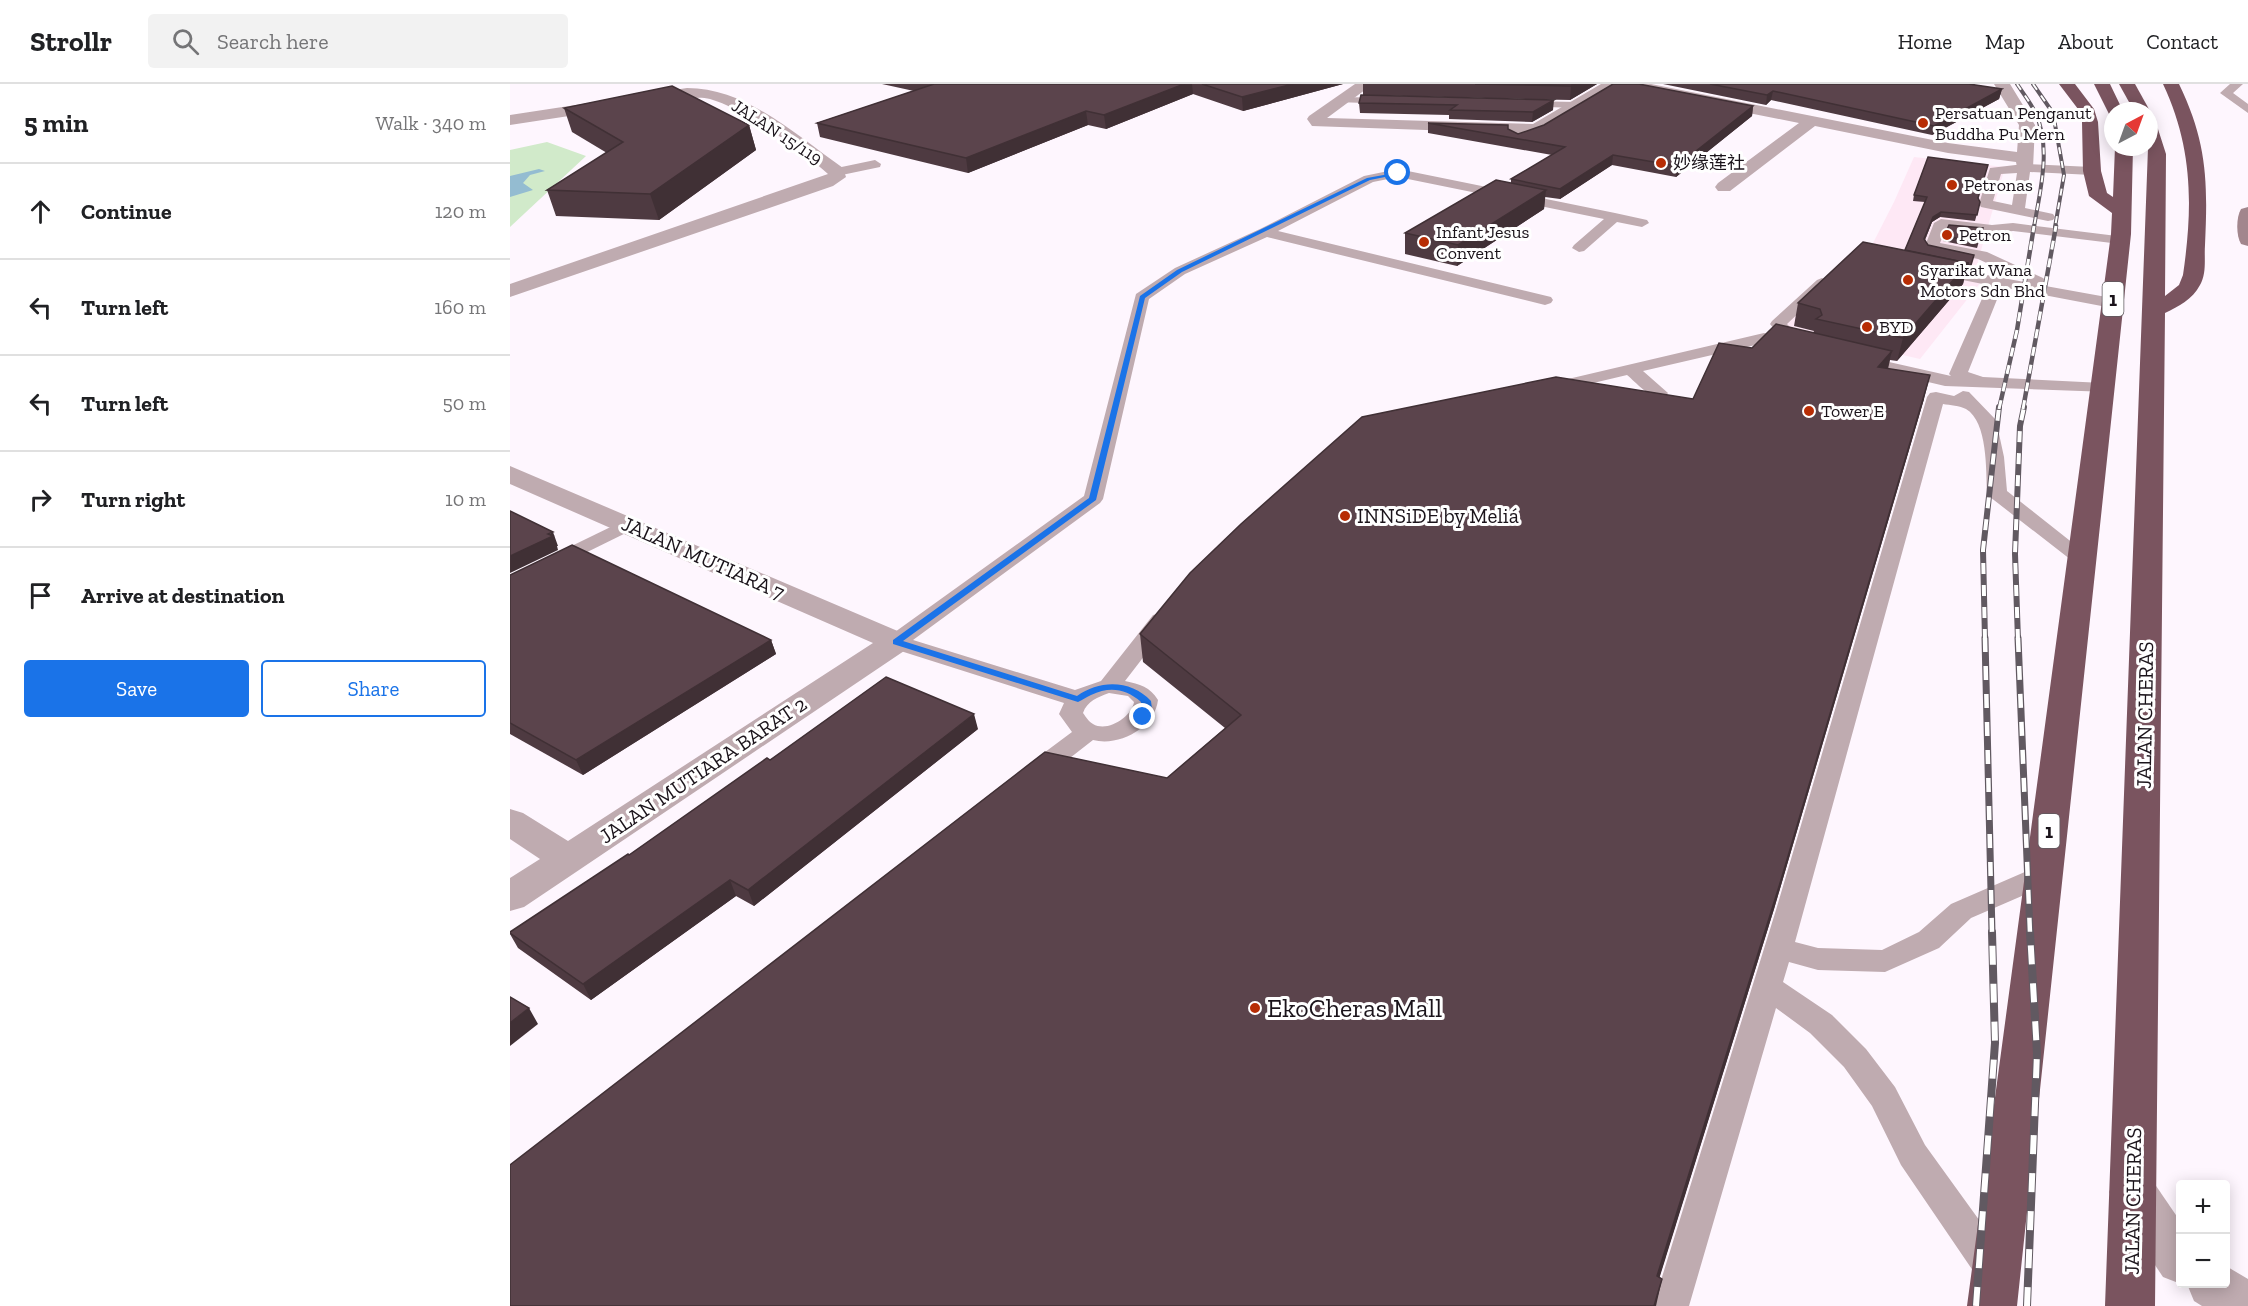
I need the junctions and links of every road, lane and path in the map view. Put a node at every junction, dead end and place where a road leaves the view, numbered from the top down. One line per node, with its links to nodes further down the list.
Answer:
1 (1612, 84): 15 (street)
2 (1628, 84): 18 (street)
3 (2002, 84): 23 (street)
4 (2067, 84): 25 (highway)
5 (2102, 84): 12 (highway)
6 (2127, 84): 13 (highway)
7 (2171, 84): 47 (highway)
8 (2237, 84): 16 (lane)
9 (1358, 85): 10 (street)
10 (1341, 100): 11 (lane); 19 (street)
11 (1404, 102)
12 (2111, 102)
13 (2137, 102)
14 (1508, 104): 15 (lane)
15 (1577, 105): 19 (street)
16 (2248, 110)
17 (510, 120): 26 (street, JALAN 15/119)
18 (1813, 120): 23 (street); 27 (street)
19 (1536, 129): 20 (street)
20 (1416, 138)
21 (2124, 156): 31 (highway, 1)
22 (2157, 156): 47 (highway, JALAN CHERAS / 1)
23 (2024, 163): 25 (lane); 30 (lane); 30 (lane)
24 (875, 164): 26 (lane)
25 (2092, 171): 31 (highway)
26 (837, 172): 44 (street, JALAN 15/119)
27 (1724, 187)
28 (1482, 190): 29 (lane); 33 (lane); 36 (lane)
29 (1462, 204)
30 (2018, 210): 37 (lane)
31 (2123, 211): 37 (highway, 1)
32 (2248, 213): 38 (street)
33 (1615, 217): 34 (lane); 39 (lane)
34 (1642, 223)
35 (1992, 229): 37 (lane); 40 (lane); 40 (lane)
36 (1265, 232): 45 (lane); 61 (lane)
37 (2120, 237): 46 (highway, 1)
38 (2248, 240)
39 (1579, 248)
40 (1982, 255): 46 (lane)
41 (1918, 267): 43 (lane)
42 (1835, 271): 49 (lane)
43 (1996, 284): 46 (lane); 48 (lane)
44 (510, 291)
45 (1545, 300)
46 (2112, 303): 52 (highway, 1)
47 (2154, 310): 72 (highway, JALAN CHERAS / 1)
48 (1959, 367): 50 (lane); 51 (lane)
49 (1631, 370): 53 (lane); 54 (lane)
50 (1945, 381): 51 (lane); 55 (lane)
51 (1977, 381): 52 (lane)
52 (2103, 388): 58 (highway, 1)
53 (1538, 391)
54 (1659, 393)
55 (1973, 405): 58 (lane); 70 (lane)
56 (510, 474): 57 (street, JALAN MUTIARA 7)
57 (627, 525): 59 (lane); 61 (street, JALAN MUTIARA 7)
58 (2082, 559): 68 (highway, 1)
59 (510, 584)
60 (1173, 606): 62 (lane)
61 (896, 642): 63 (lane); 67 (street, JALAN MUTIARA BARAT 2)
62 (1109, 686): 63 (lane); 64 (lane)
63 (1078, 699): 64 (lane)
64 (1089, 731): 65 (lane)
65 (1013, 789)
66 (510, 822): 67 (street)
67 (569, 858): 69 (street, JALAN MUTIARA BARAT 2)
68 (2044, 875): 70 (lane); 76 (highway, 1)
69 (510, 897)
70 (1778, 948): 71 (lane)
71 (1767, 986): 76 (lane); 77 (lane)
72 (2133, 1192): 73 (street); 78 (highway, JALAN CHERAS / 1)
73 (2176, 1255)
74 (2199, 1288): 79 (street)
75 (2218, 1288): 80 (street)
76 (1994, 1290)
77 (1671, 1306)
78 (2130, 1306)
79 (2211, 1306)
80 (2245, 1306)

